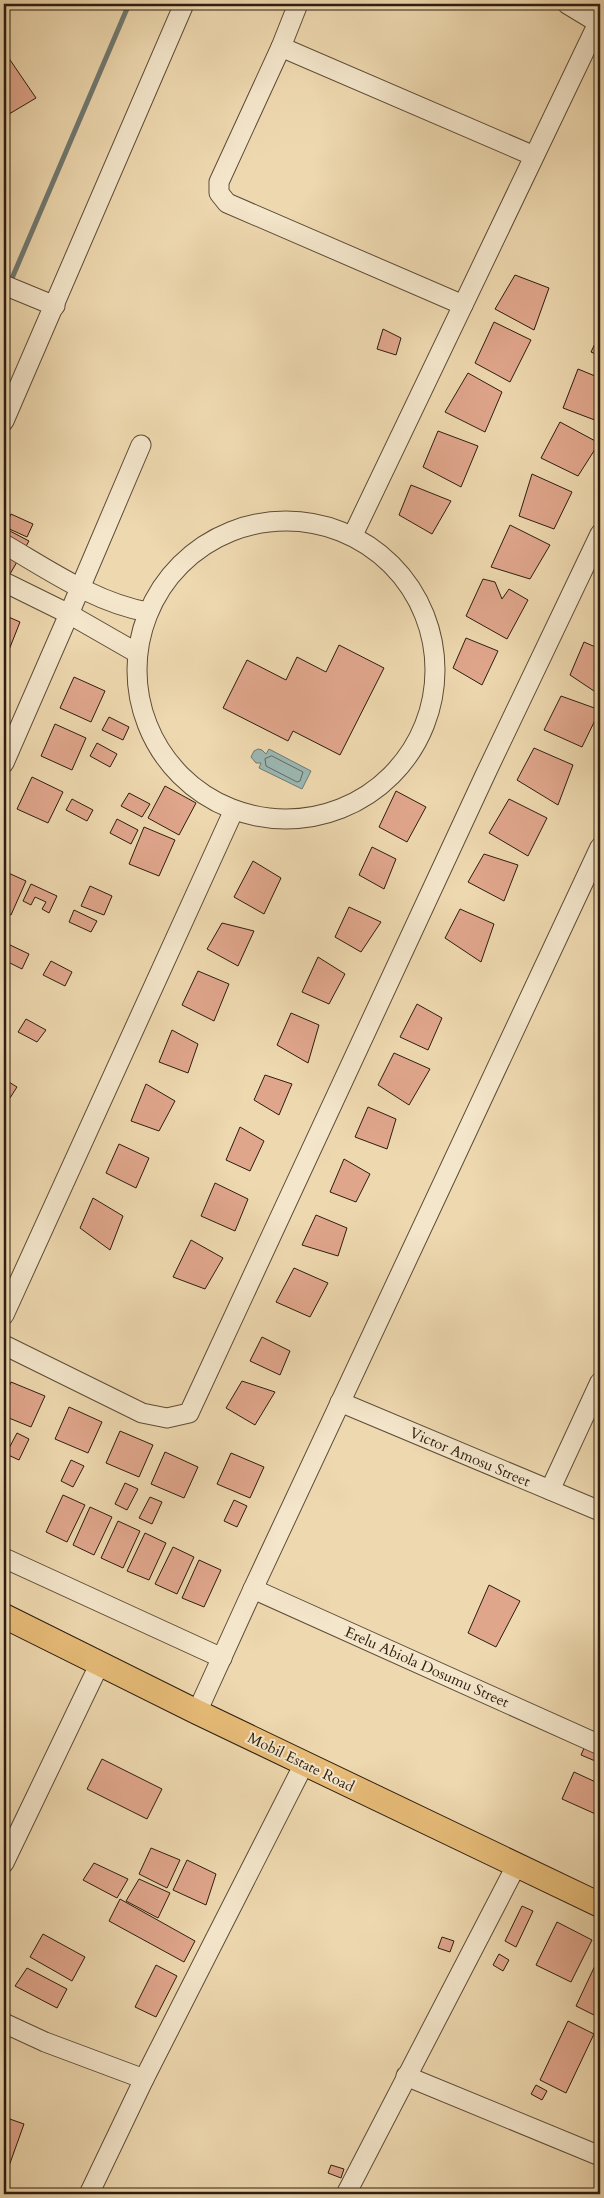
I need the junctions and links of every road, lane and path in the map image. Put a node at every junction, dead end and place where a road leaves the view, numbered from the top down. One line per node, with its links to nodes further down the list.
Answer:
1 (184, 4): 9 (street)
2 (298, 4): 5 (street)
3 (567, 4): 4 (street)
4 (599, 24): 6 (street)
5 (282, 46): 6 (street); 8 (street)
6 (534, 156): 8 (street)
7 (9, 287): 9 (street)
8 (463, 305): 13 (street)
9 (55, 306): 10 (street)
10 (4, 421)
11 (141, 445): 16 (street)
12 (600, 534): 24 (street)
13 (353, 535): 17 (street); 21 (street)
14 (4, 544): 16 (street)
15 (4, 582): 18 (street)
16 (81, 588): 17 (street); 18 (street)
17 (148, 612): 19 (street)
18 (69, 614): 19 (street); 20 (street)
19 (137, 653): 21 (street)
20 (4, 762)
21 (233, 812): 23 (street)
22 (600, 848): 26 (street)
23 (4, 1315)
24 (4, 1345)
25 (600, 1382): 27 (street)
26 (340, 1402): 27 (street, Victor Amosu Street); 30 (street)
27 (550, 1490): 28 (street, Victor Amosu Street)
28 (600, 1511)
29 (4, 1558): 32 (street)
30 (253, 1588): 32 (street); 35 (street, Erelu Abiola Dosumu Street)
31 (4, 1616): 33 (main road, Mobil Estate Road)
32 (222, 1658): 34 (street)
33 (100, 1663): 34 (main road, Mobil Estate Road); 37 (street)
34 (197, 1712): 36 (main road, Mobil Estate Road)
35 (600, 1745)
36 (304, 1764): 38 (main road, Mobil Estate Road); 42 (street)
37 (4, 1863)
38 (516, 1866): 39 (main road, Mobil Estate Road); 41 (street)
39 (600, 1905)
40 (4, 2023): 42 (street)
41 (406, 2076): 43 (street); 45 (street)
42 (144, 2078): 44 (street)
43 (600, 2156)
44 (89, 2194)
45 (346, 2194)

